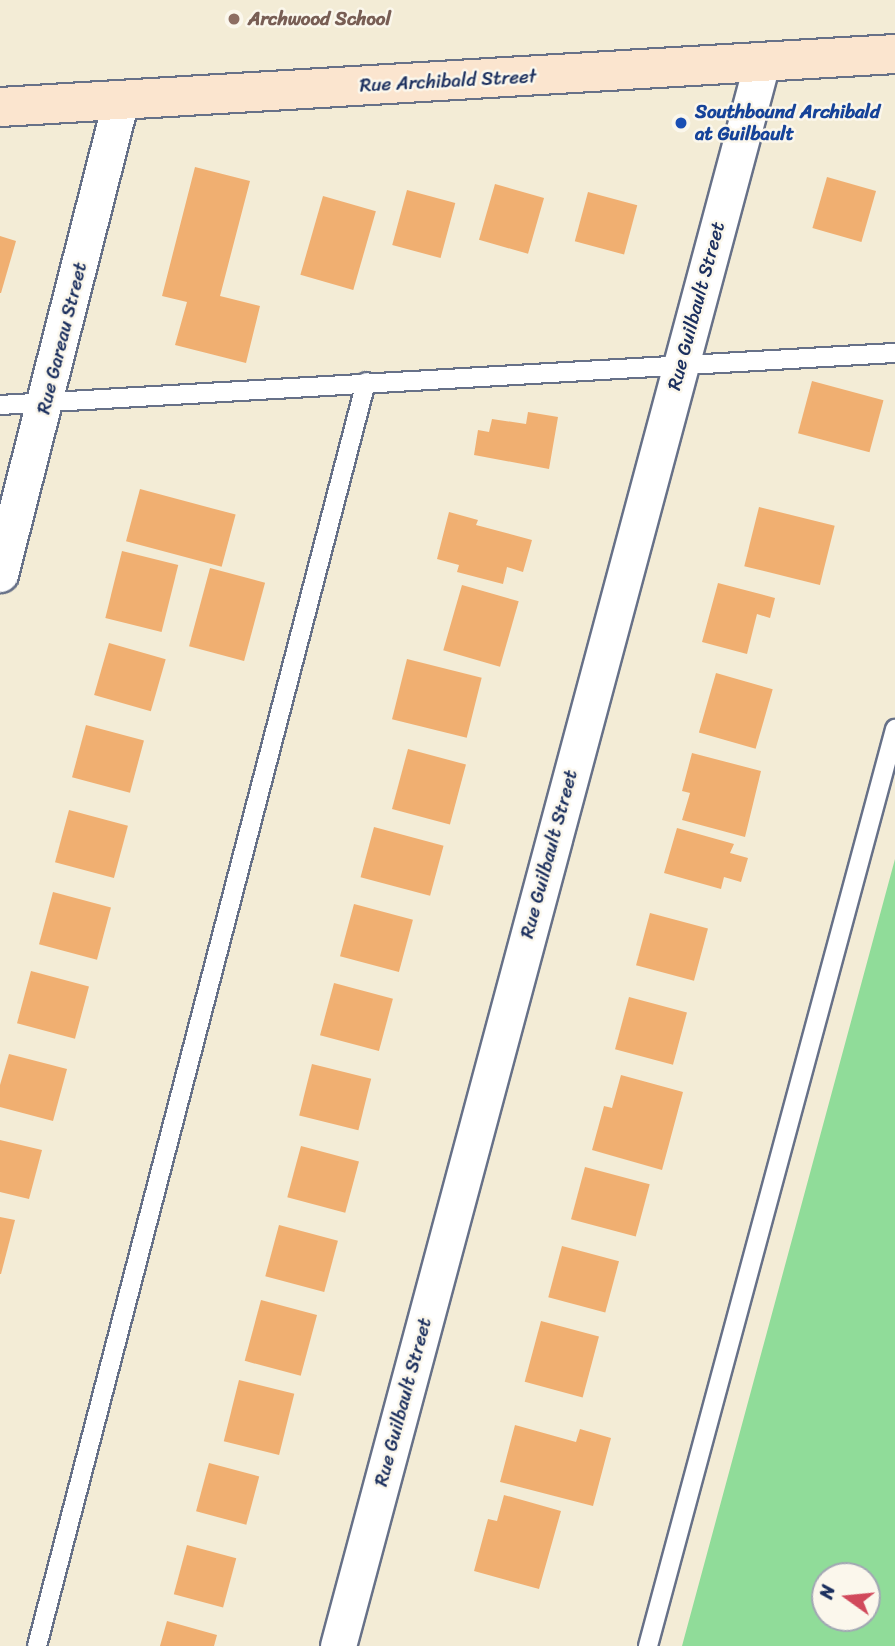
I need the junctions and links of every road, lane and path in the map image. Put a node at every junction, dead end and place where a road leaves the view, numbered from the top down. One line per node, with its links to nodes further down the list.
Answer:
1 (895, 54): 2 (main road, Rue Archibald Street)
2 (762, 62): 3 (main road, Rue Archibald Street); 6 (street, Rue Guilbault Street)
3 (121, 101): 4 (main road, Rue Archibald Street); 8 (street, Rue Gareau Street)
4 (0, 107)
5 (895, 353): 6 (lane)
6 (680, 365): 7 (lane); 13 (street, Rue Guilbault Street)
7 (366, 382): 8 (lane); 12 (lane)
8 (46, 401): 9 (lane); 10 (street, Rue Gareau Street)
9 (0, 405)
10 (0, 574)
11 (895, 729): 14 (lane)
12 (37, 1646)
13 (338, 1646)
14 (648, 1646)

